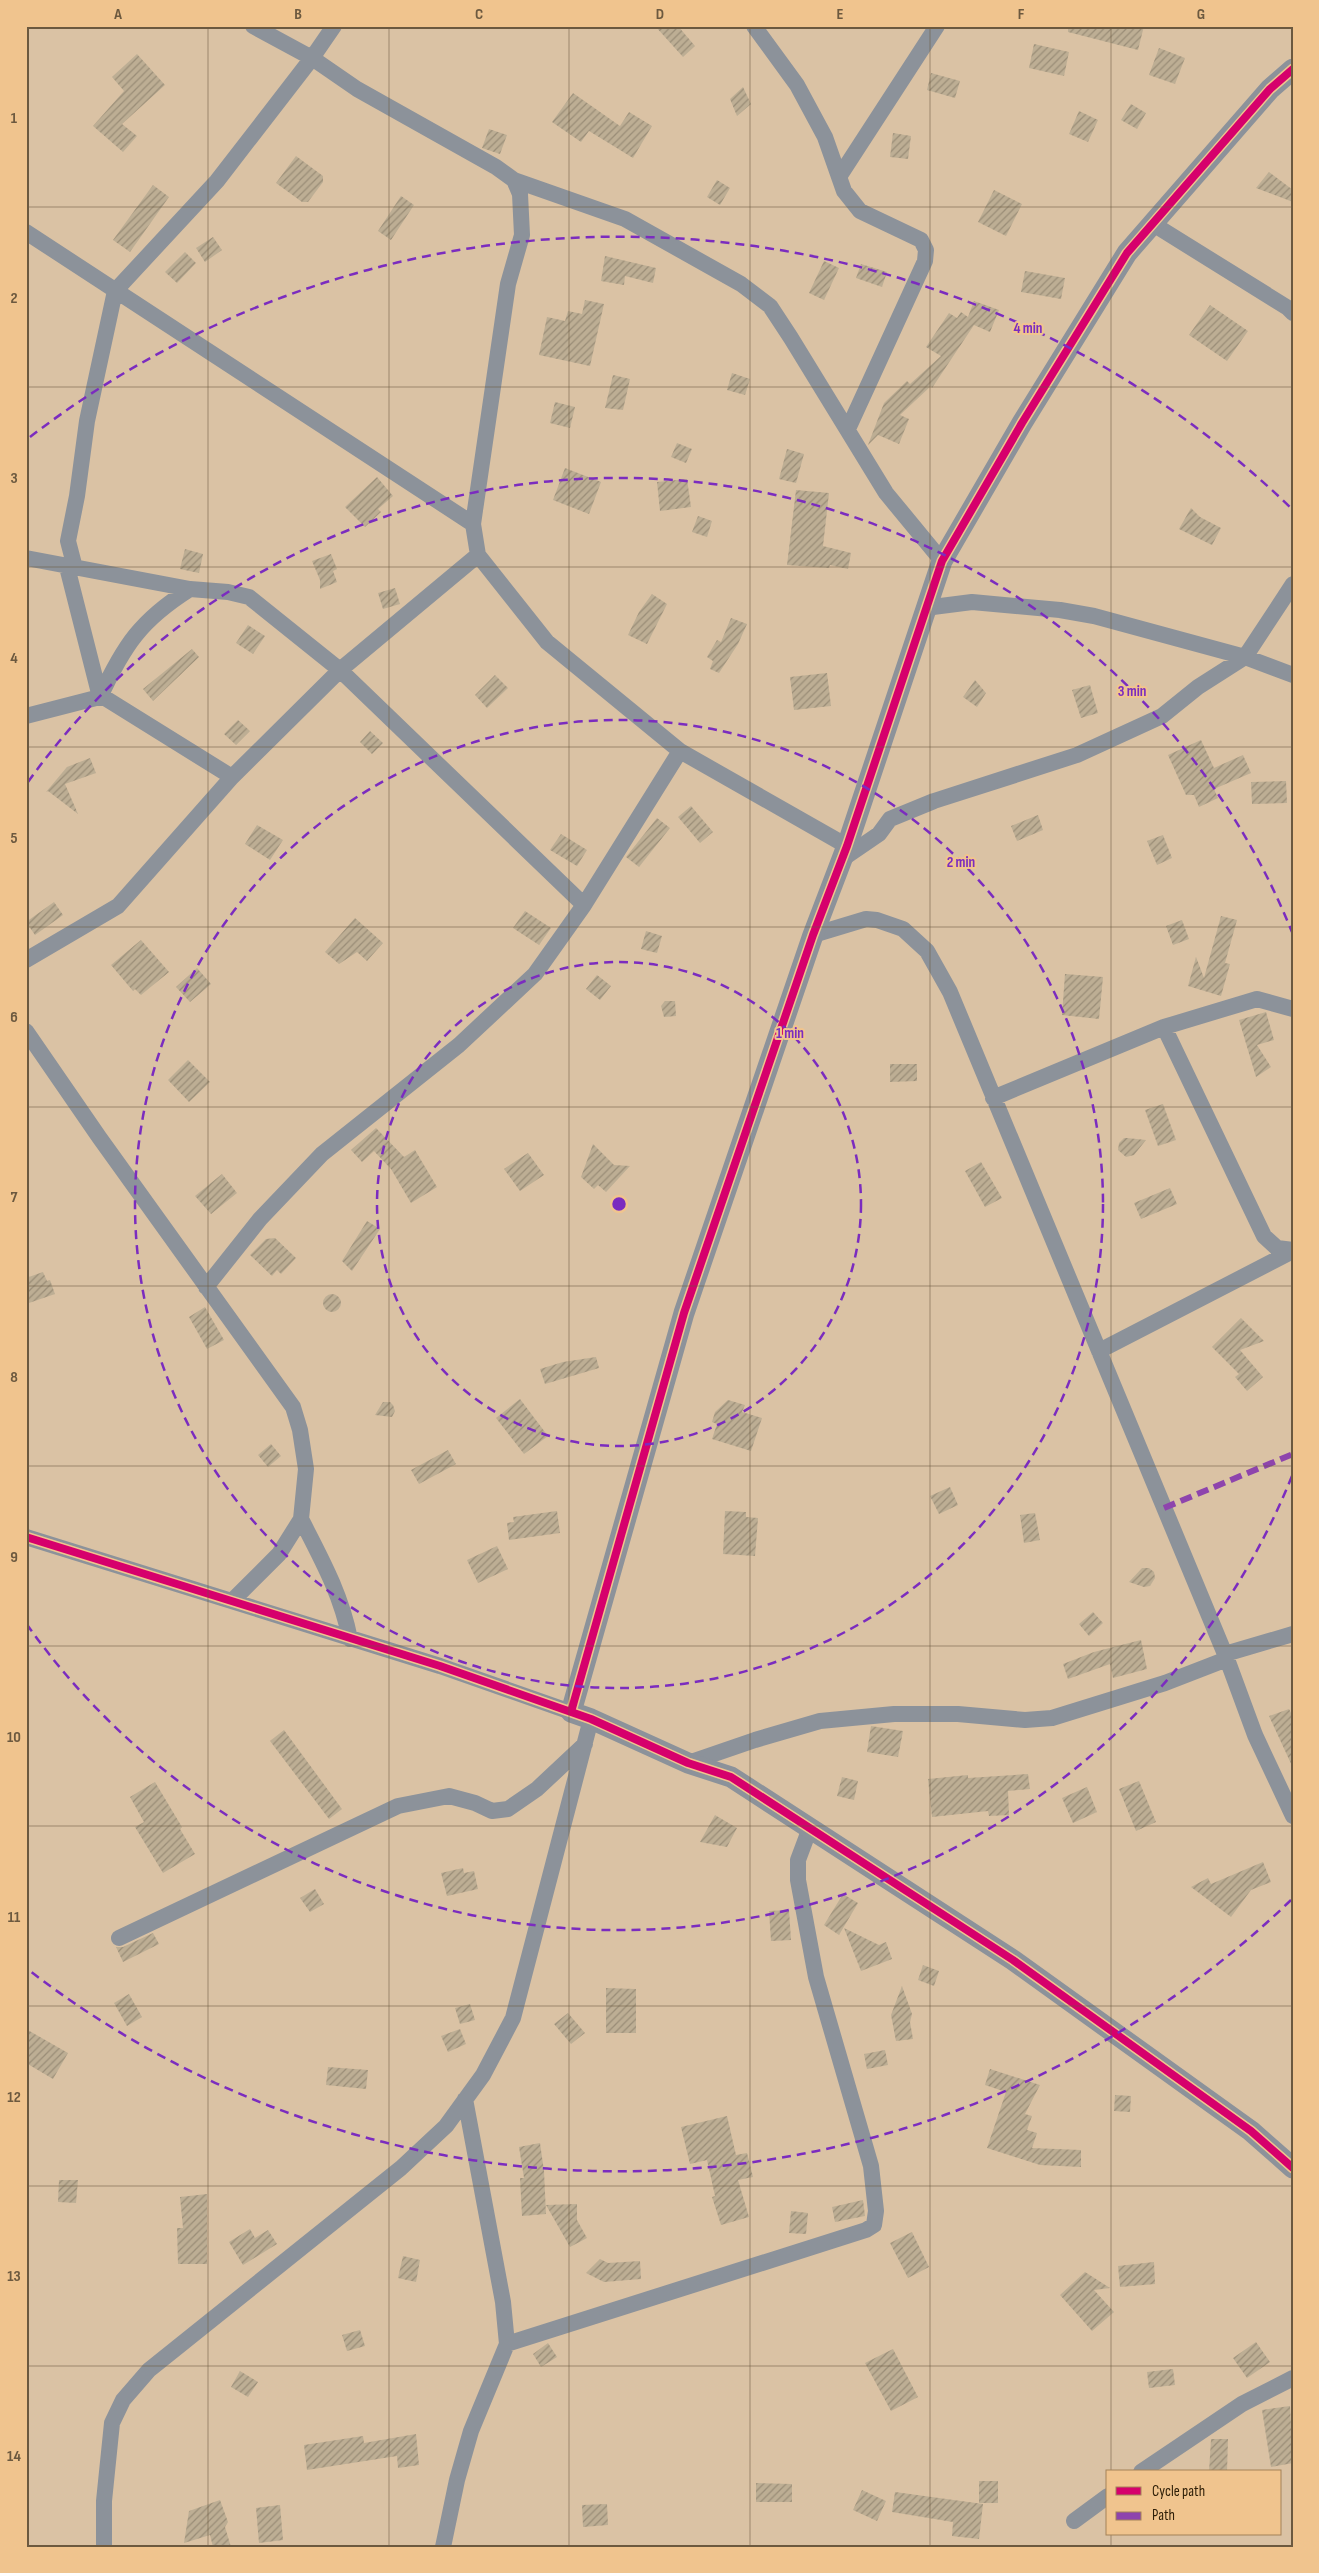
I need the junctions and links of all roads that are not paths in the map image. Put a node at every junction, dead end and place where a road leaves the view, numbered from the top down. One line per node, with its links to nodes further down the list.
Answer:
1 (253, 26): 5 (street)
2 (334, 26): 5 (street)
3 (754, 26): 7 (street)
4 (937, 26): 7 (street)
5 (312, 58): 8 (street); 11 (street)
6 (1293, 69): 9 (street)
7 (839, 177): 13 (street)
8 (514, 180): 13 (street); 14 (street)
9 (1153, 224): 12 (street); 18 (street)
10 (26, 232): 11 (street)
11 (115, 291): 14 (street); 15 (street)
12 (1293, 313)
13 (848, 429): 18 (street)
14 (473, 524): 16 (street)
15 (68, 541): 17 (street); 19 (street)
16 (478, 555): 24 (street); 28 (street)
17 (31, 559): 19 (street)
18 (942, 561): 22 (street)
19 (71, 567): 21 (street); 26 (street)
20 (1293, 584): 23 (street)
21 (190, 589): 24 (street); 26 (street)
22 (924, 608): 23 (street); 30 (street)
23 (1245, 657): 25 (street); 30 (street)
24 (340, 670): 29 (street); 31 (street)
25 (1293, 675)
26 (100, 697): 27 (street); 29 (street)
27 (26, 716)
28 (680, 751): 30 (street); 31 (street)
29 (232, 777): 33 (street)
30 (844, 853): 32 (street)
31 (584, 905): 39 (street)
32 (813, 935): 37 (street); 47 (street)
33 (26, 960)
34 (1293, 1009): 35 (street)
35 (1164, 1027): 37 (street); 38 (street)
36 (26, 1031): 39 (street)
37 (993, 1098): 40 (street)
38 (1293, 1251): 40 (street)
39 (206, 1287): 41 (street)
40 (1098, 1351): 46 (street)
41 (301, 1519): 43 (street); 45 (street)
42 (26, 1537): 43 (street)
43 (233, 1600): 45 (street)
44 (1293, 1634): 46 (street)
45 (350, 1639): 47 (street)
46 (1226, 1656): 50 (street); 51 (street)
47 (571, 1712): 48 (street)
48 (591, 1719): 49 (street); 50 (street)
49 (585, 1744): 53 (street); 54 (street)
50 (688, 1763): 52 (street)
51 (1293, 1816)
52 (810, 1828): 55 (street); 56 (street)
53 (119, 1938)
54 (465, 2099): 56 (street); 61 (street)
55 (1293, 2168)
56 (507, 2344): 62 (street)
57 (1293, 2378): 58 (street)
58 (1144, 2470)
59 (1106, 2497): 60 (street)
60 (1074, 2521)
61 (104, 2547)
62 (443, 2547)

